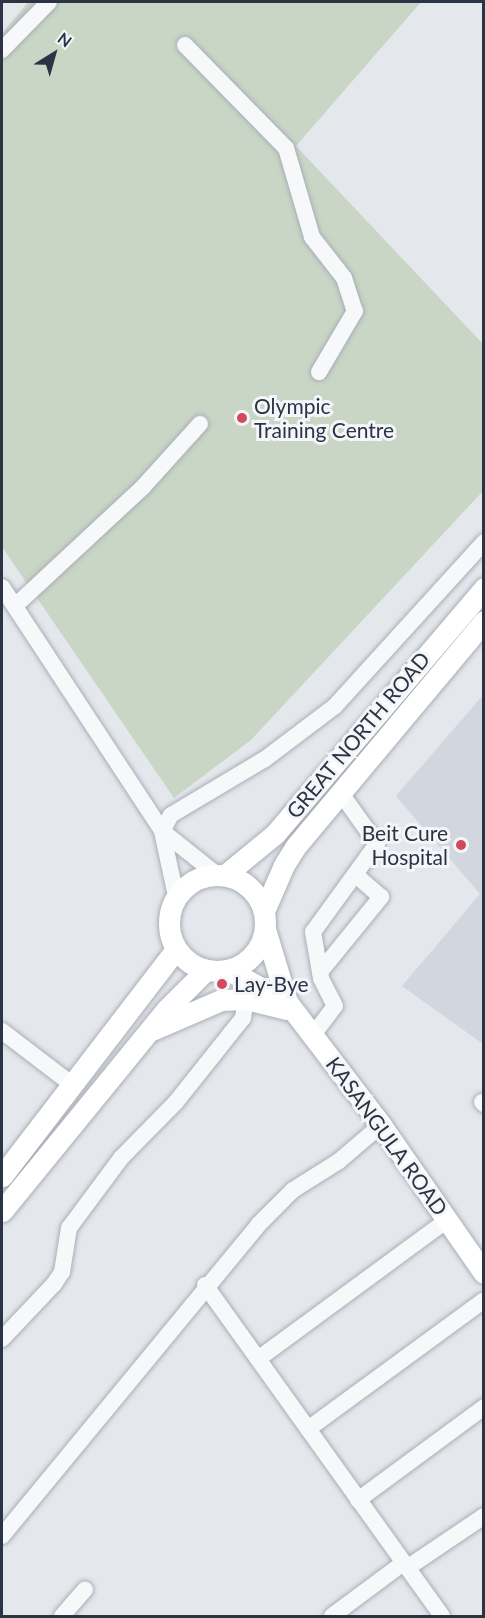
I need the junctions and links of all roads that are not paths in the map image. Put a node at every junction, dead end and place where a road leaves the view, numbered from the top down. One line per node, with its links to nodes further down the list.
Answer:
1 (49, 2): 3 (street)
2 (185, 45): 4 (street)
3 (2, 50)
4 (319, 372)
5 (200, 423): 9 (street)
6 (483, 542): 12 (street)
7 (2, 586): 9 (street)
8 (483, 588): 13 (main road, GREAT NORTH ROAD)
9 (15, 606): 12 (street)
10 (483, 621): 11 (main road, GREAT NORTH ROAD)
11 (340, 792): 14 (street); 16 (main road, GREAT NORTH ROAD)
12 (162, 831): 13 (street); 15 (street)
13 (220, 875): 15 (main road); 16 (main road)
14 (357, 876): 20 (street); 20 (street)
15 (176, 896): 17 (main road)
16 (265, 920): 19 (main road); 22 (main road, KASANGULA ROAD)
17 (176, 949): 18 (main road); 26 (main road)
18 (206, 970): 19 (main road); 24 (main road)
19 (228, 970): 22 (main road, KASANGULA ROAD)
20 (320, 972): 25 (street)
21 (246, 999): 22 (main road); 24 (main road); 34 (street)
22 (292, 1007): 25 (main road, KASANGULA ROAD)
23 (2, 1031): 26 (street)
24 (147, 1033): 29 (main road)
25 (313, 1035): 27 (main road, KASANGULA ROAD)
26 (74, 1086): 28 (main road)
27 (381, 1125): 30 (main road, KASANGULA ROAD); 32 (street)
28 (2, 1176)
29 (2, 1211)
30 (447, 1220): 31 (main road, KASANGULA ROAD); 35 (street)
31 (483, 1273)
32 (205, 1285): 35 (street); 40 (street)
33 (483, 1300): 37 (street)
34 (2, 1339)
35 (258, 1359): 37 (street)
36 (483, 1407): 38 (street)
37 (308, 1429): 38 (street)
38 (358, 1500): 41 (street)
39 (483, 1516): 41 (street)
40 (2, 1536)
41 (405, 1566): 44 (street); 45 (street)
42 (85, 1590): 43 (street)
43 (62, 1617)
44 (332, 1617)
45 (442, 1617)

